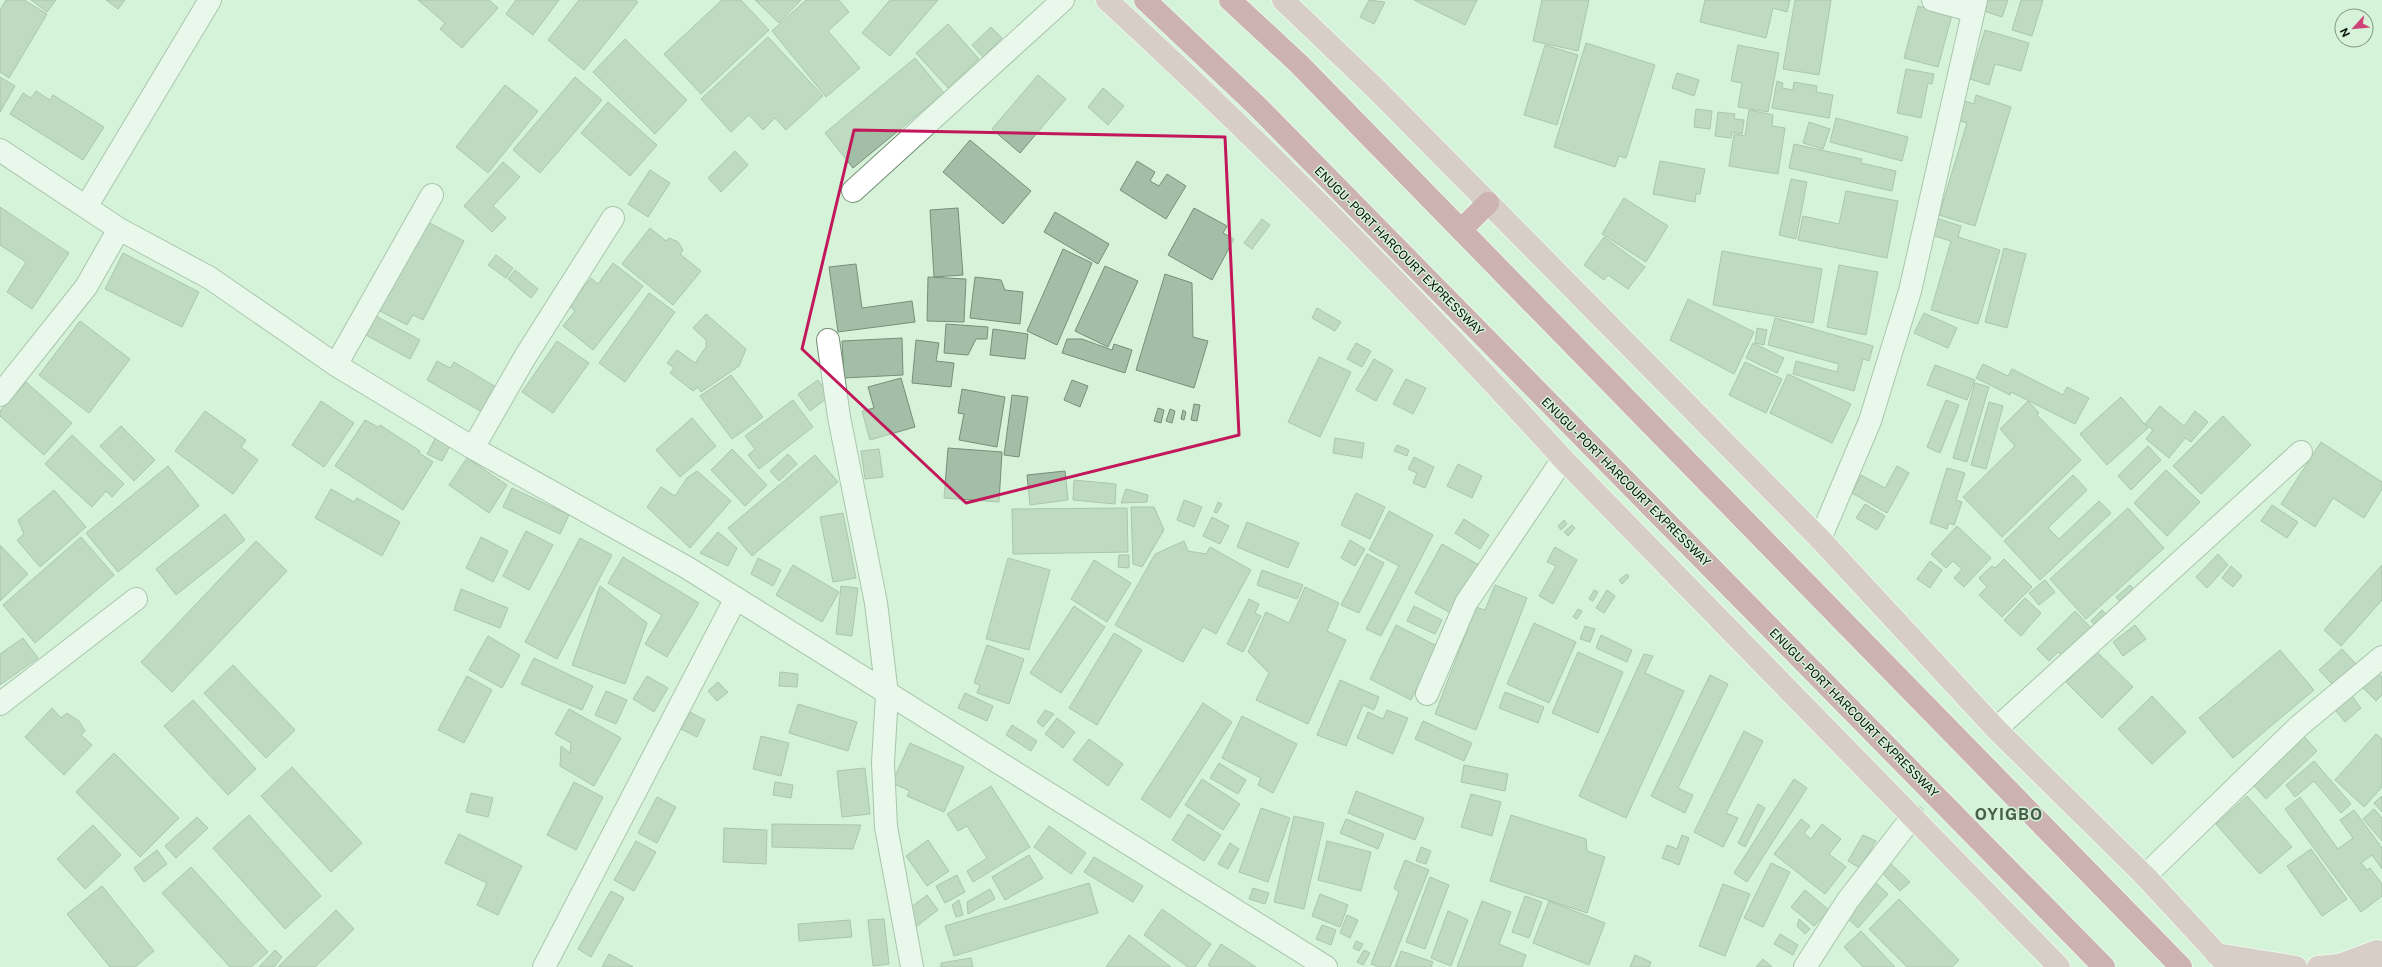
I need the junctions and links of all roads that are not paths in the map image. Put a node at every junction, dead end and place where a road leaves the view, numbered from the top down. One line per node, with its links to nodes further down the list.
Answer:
1 (210, 0): 13 (street)
2 (1063, 0): 10 (street)
3 (1107, 0): 22 (main road, ENUGU - PORT HARCOURT EXPRESSWAY)
4 (1145, 0): 40 (highway, ENUGU - PORT HARCOURT EXPRESSWAY)
5 (1230, 0): 16 (highway)
6 (1933, 0): 8 (street)
7 (1286, 1): 12 (main road)
8 (1974, 6): 23 (street)
9 (0, 150): 13 (street)
10 (853, 191)
11 (432, 195): 18 (street)
12 (1488, 203): 16 (highway); 23 (main road)
13 (86, 207): 15 (street)
14 (613, 218): 20 (street)
15 (118, 228): 18 (street); 19 (street)
16 (1461, 230): 41 (highway)
17 (828, 340): 27 (street)
18 (336, 365): 20 (street)
19 (0, 395)
20 (473, 448): 24 (street)
21 (2301, 452): 30 (street)
22 (1563, 459): 28 (street); 31 (main road, ENUGU - PORT HARCOURT EXPRESSWAY)
23 (1820, 539): 30 (main road)
24 (736, 598): 27 (street); 35 (street)
25 (136, 599): 29 (street)
26 (2382, 656): 32 (street)
27 (887, 694): 36 (street); 37 (street)
28 (1427, 694)
29 (0, 704)
30 (1996, 729): 32 (main road)
31 (1913, 816): 38 (street); 39 (main road, ENUGU - PORT HARCOURT EXPRESSWAY)
32 (2145, 876): 34 (main road)
33 (2378, 955): 43 (main road); 44 (main road)
34 (2223, 960): 42 (main road)
35 (544, 967)
36 (912, 967)
37 (1326, 967)
38 (1805, 967)
39 (2059, 967)
40 (2104, 967)
41 (2181, 967)
42 (2296, 967)
43 (2318, 967)
44 (2361, 967)

